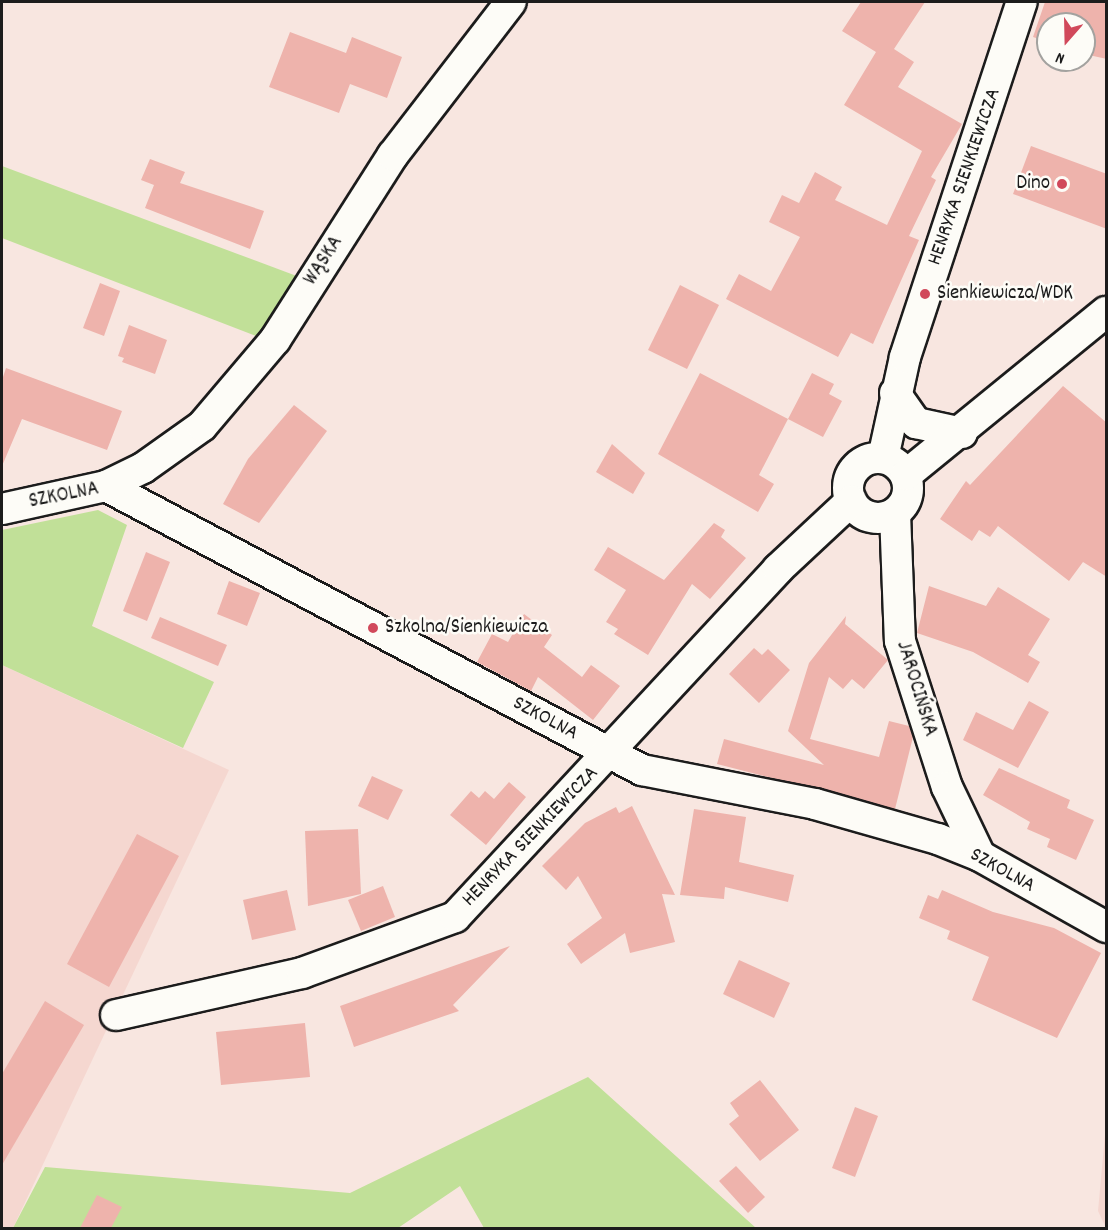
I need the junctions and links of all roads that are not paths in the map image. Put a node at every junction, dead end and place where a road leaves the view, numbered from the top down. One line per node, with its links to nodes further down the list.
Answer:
1 (511, 2): 7 (street, WĄSKA)
2 (1023, 2): 4 (street, HENRYKA SIENKIEWICZA)
3 (1107, 312): 5 (street)
4 (895, 393): 5 (street); 6 (street, HENRYKA SIENKIEWICZA)
5 (962, 433): 6 (street)
6 (895, 466): 8 (street); 10 (street)
7 (106, 486): 9 (street, SZKOLNA); 11 (street, SZKOLNA)
8 (851, 501): 10 (street); 11 (street, HENRYKA SIENKIEWICZA)
9 (2, 509)
10 (895, 513): 12 (street, JAROCIŃSKA)
11 (611, 754): 12 (street, SZKOLNA); 14 (street, HENRYKA SIENKIEWICZA)
12 (980, 856): 13 (street, SZKOLNA)
13 (1107, 927)
14 (116, 1015)

